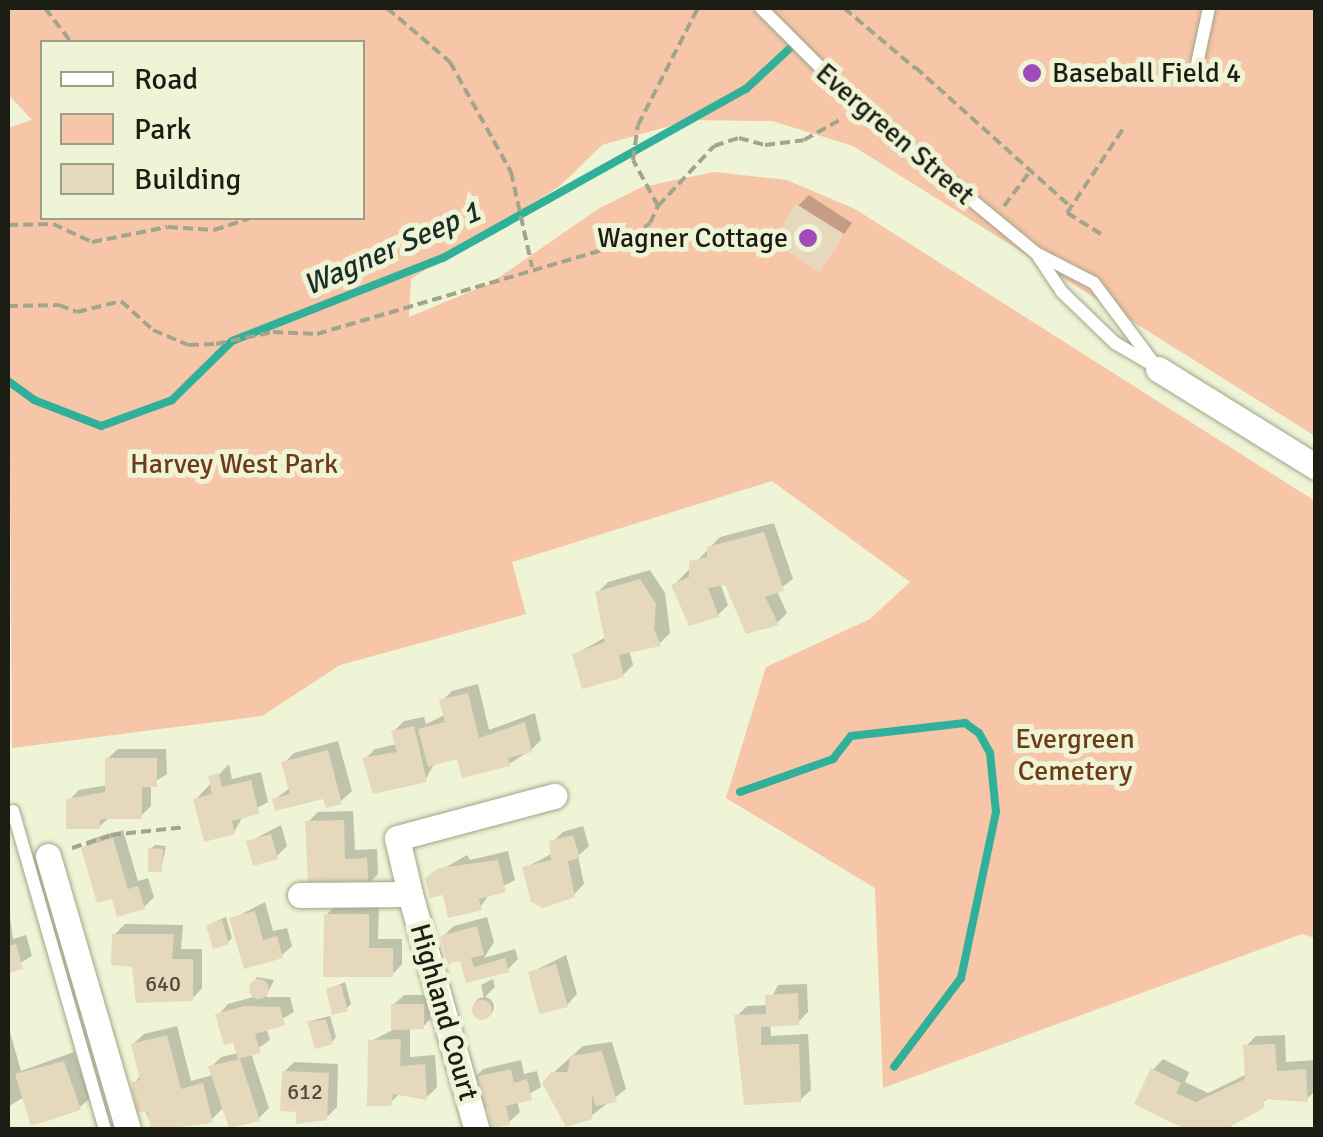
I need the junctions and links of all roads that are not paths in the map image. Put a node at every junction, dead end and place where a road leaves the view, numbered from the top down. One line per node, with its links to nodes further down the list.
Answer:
1 (760, 8): 4 (lane, Evergreen Street)
2 (1208, 8): 3 (lane)
3 (1197, 64)
4 (1036, 253): 5 (lane, Evergreen Street); 5 (lane, Evergreen Street)
5 (1158, 369): 6 (street, Evergreen Street)
6 (1316, 467)
7 (554, 796): 11 (street, Highland Court)
8 (13, 811): 12 (lane)
9 (48, 856): 13 (street)
10 (300, 894): 11 (street, Highland Court)
11 (410, 894): 14 (street, Highland Court)
12 (105, 1130)
13 (128, 1130)
14 (477, 1130)

